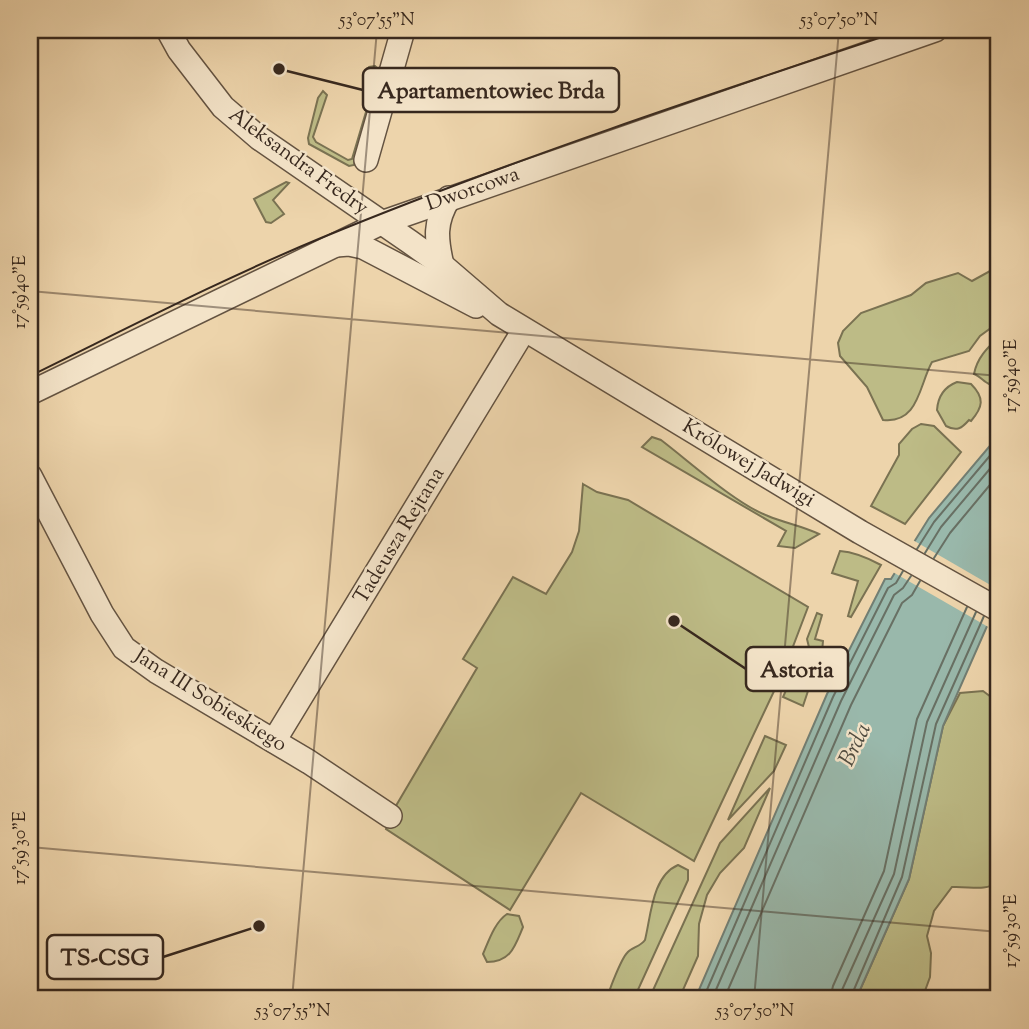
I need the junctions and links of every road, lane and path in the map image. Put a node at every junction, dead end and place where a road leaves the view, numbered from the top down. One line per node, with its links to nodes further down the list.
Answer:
1 (168, 30): 6 (street, Aleksandra Fredry)
2 (403, 30): 4 (street)
3 (934, 30): 5 (street, Dworcowa)
4 (366, 160)
5 (449, 198): 6 (street, Dworcowa); 8 (street)
6 (381, 223): 7 (street, Dworcowa); 8 (street, Królowej Jadwigi)
7 (333, 245): 9 (street, Królowej Jadwigi); 11 (street, Dworcowa)
8 (442, 265): 9 (street, Królowej Jadwigi)
9 (499, 314): 10 (street, Królowej Jadwigi)
10 (524, 330): 13 (street, Królowej Jadwigi); 14 (street, Tadeusza Rejtana)
11 (30, 393)
12 (30, 476): 14 (street, Jana III Sobieskiego)
13 (999, 610)
14 (274, 741): 15 (street, Jana III Sobieskiego)
15 (390, 816)

